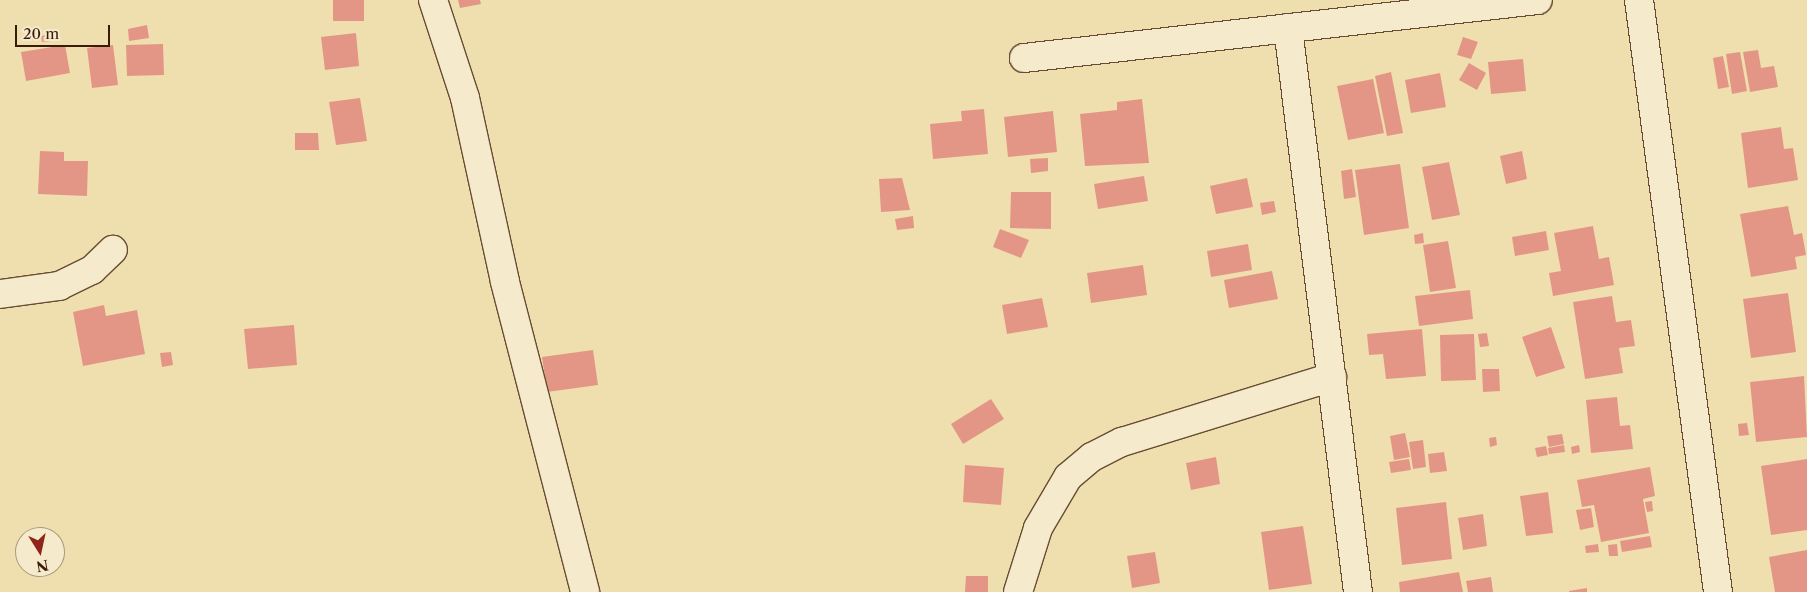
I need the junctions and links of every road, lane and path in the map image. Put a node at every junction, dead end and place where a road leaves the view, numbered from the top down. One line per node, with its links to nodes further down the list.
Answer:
1 (433, 0): 9 (street)
2 (1538, 0): 4 (street)
3 (1639, 0): 12 (street)
4 (1288, 28): 5 (street); 8 (street)
5 (1024, 58)
6 (113, 250): 7 (street)
7 (0, 294)
8 (1332, 377): 10 (street); 11 (street)
9 (585, 592)
10 (1018, 592)
11 (1358, 592)
12 (1718, 592)

